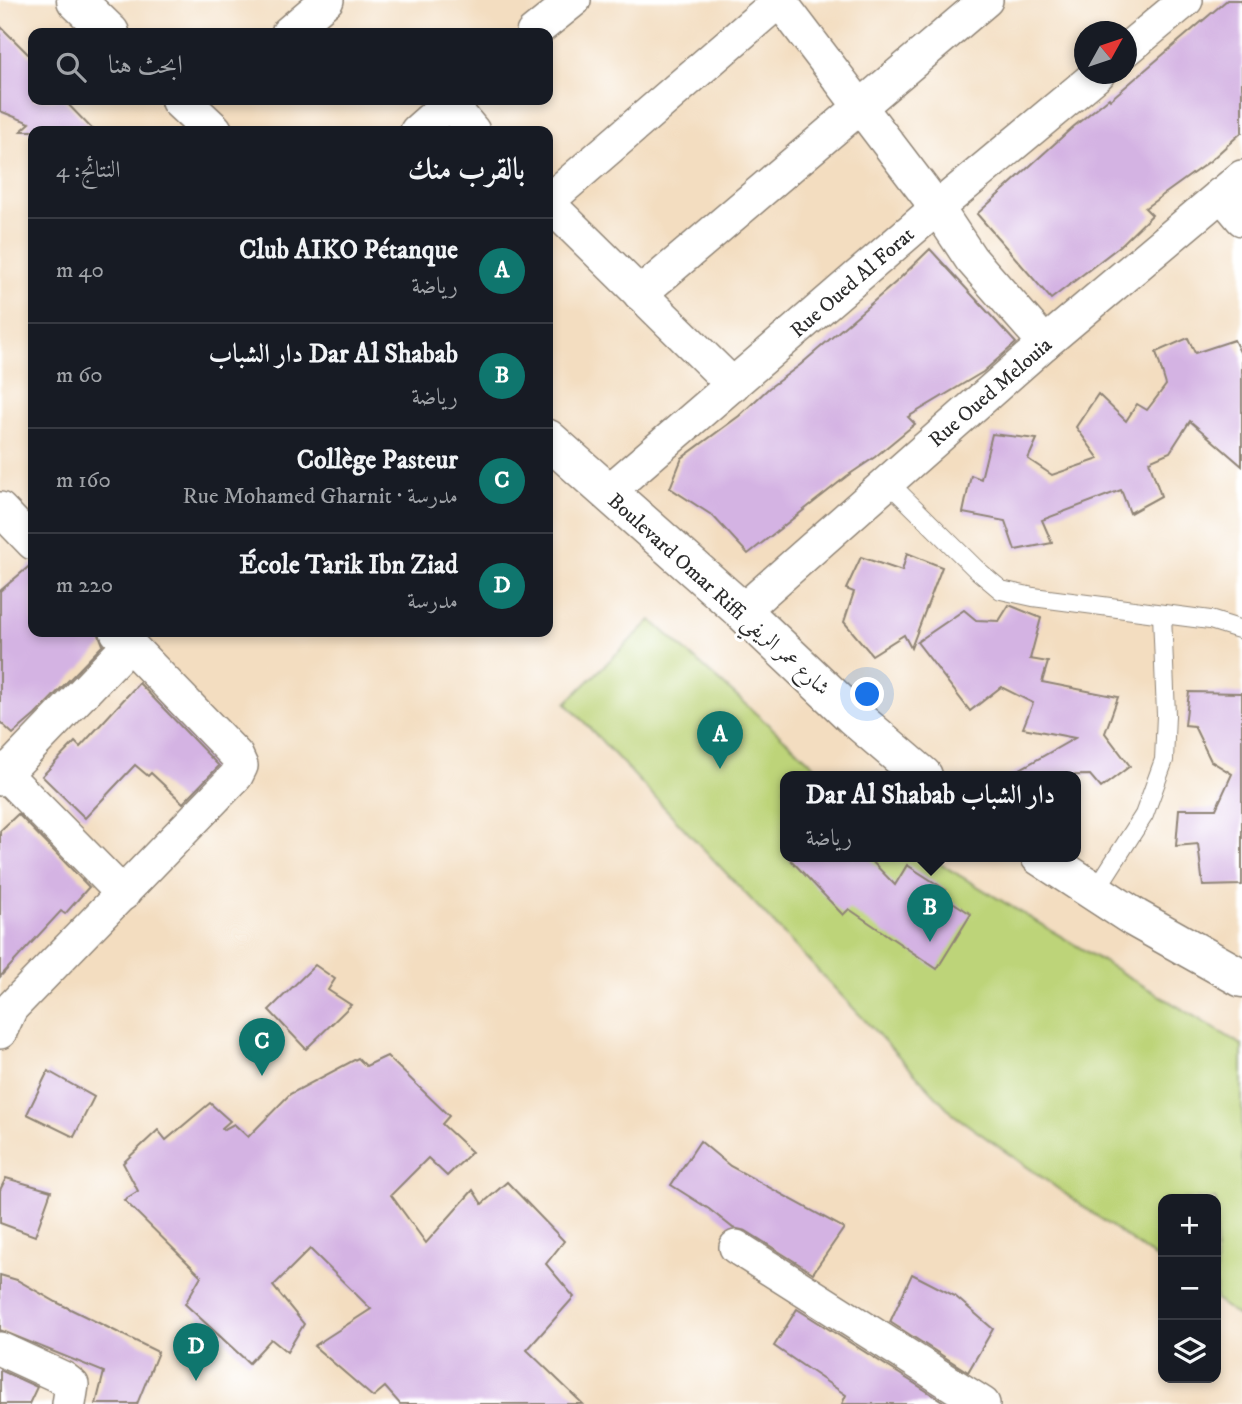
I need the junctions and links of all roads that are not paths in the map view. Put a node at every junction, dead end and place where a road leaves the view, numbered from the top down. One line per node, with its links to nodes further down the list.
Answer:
1 (76, 0): 7 (street)
2 (327, 0): 8 (street)
3 (574, 0): 9 (street)
4 (779, 0): 14 (street); 18 (street)
5 (986, 0): 14 (street)
6 (1186, 0): 10 (street)
7 (105, 28)
8 (294, 28)
9 (539, 28)
10 (1137, 41)
11 (1086, 84): 20 (street, Rue Oued Al Forat)
12 (446, 105): 15 (street)
13 (454, 105): 16 (street)
14 (860, 107): 20 (street); 21 (street)
15 (422, 126)
16 (469, 126)
17 (1235, 196): 22 (street, Rue Oued Melouia)
18 (553, 198)
19 (553, 207): 21 (street)
20 (937, 208): 22 (street); 23 (street, Rue Oued Al Forat)
21 (640, 294): 23 (street)
22 (1045, 343): 25 (street, Rue Oued Melouia)
23 (733, 385): 26 (street, Rue Oued Al Forat)
24 (553, 443): 26 (street, Boulevard Omar Riffi شارع عمر الريفي)
25 (888, 482): 27 (street, Rue Oued Melouia); 28 (lane)
26 (608, 492): 27 (street, Boulevard Omar Riffi شارع عمر الريفي)
27 (742, 611): 31 (street, Boulevard Omar Riffi شارع عمر الريفي)
28 (1162, 614): 29 (lane); 34 (lane)
29 (1242, 630)
30 (123, 638): 32 (street); 35 (street)
31 (917, 771)
32 (2, 774): 35 (street)
33 (1049, 862): 34 (street)
34 (1094, 893): 36 (street)
35 (123, 894): 37 (street)
36 (1242, 978)
37 (4, 1013)
38 (736, 1247): 41 (street)
39 (0, 1349): 40 (street)
40 (69, 1404)
41 (983, 1404)

